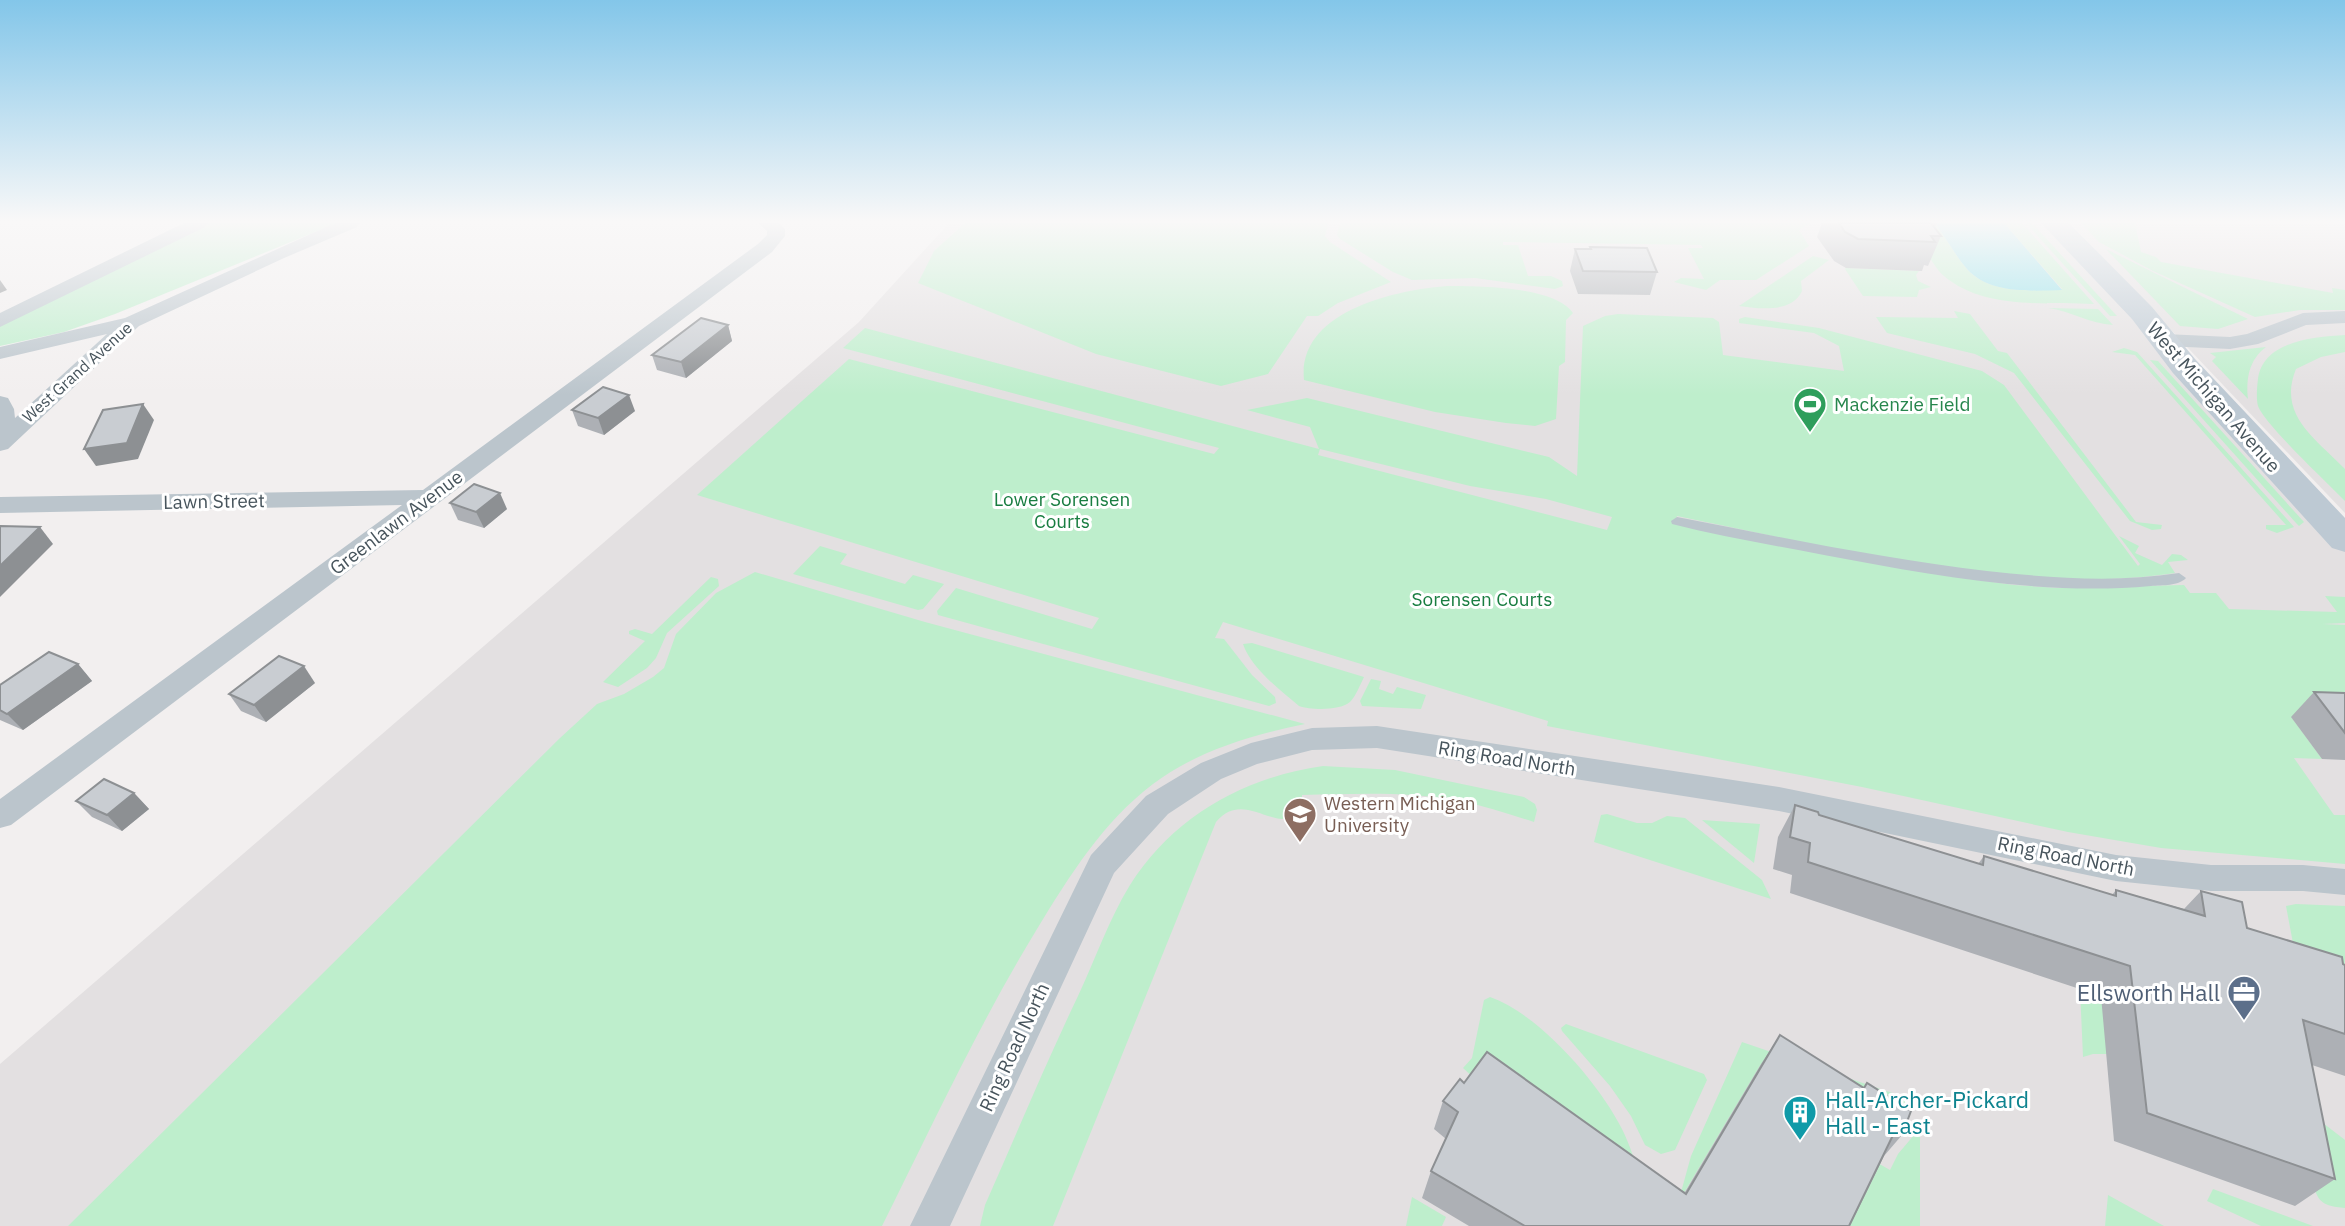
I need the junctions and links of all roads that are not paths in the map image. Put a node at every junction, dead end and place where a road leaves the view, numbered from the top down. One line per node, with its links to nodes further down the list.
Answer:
1 (83, 280): 6 (street)
2 (220, 280): 7 (street, West Grand Avenue)
3 (722, 280): 12 (street, Greenlawn Avenue)
4 (2108, 280): 8 (street, West Michigan Avenue)
5 (2345, 317): 8 (street)
6 (0, 321)
7 (132, 322): 9 (street); 11 (street, West Grand Avenue)
8 (2165, 340): 15 (street, West Michigan Avenue)
9 (0, 353)
10 (0, 403): 11 (street)
11 (3, 441)
12 (429, 498): 13 (street, Lawn Street); 17 (street, Greenlawn Avenue)
13 (0, 505)
14 (1676, 521): 16 (lane)
15 (2345, 540)
16 (2179, 578)
17 (0, 816)
18 (2345, 882): 19 (street, Ring Road North)
19 (930, 1226)

